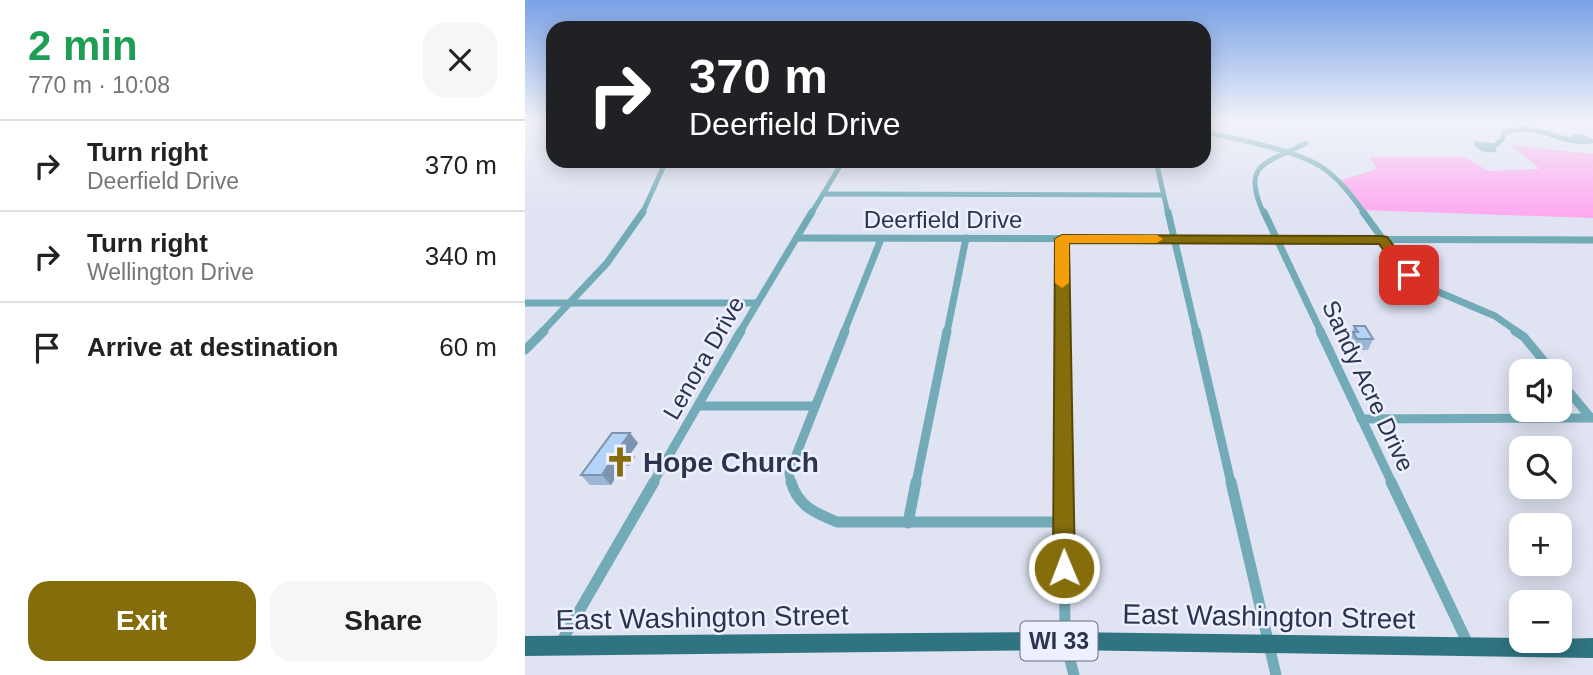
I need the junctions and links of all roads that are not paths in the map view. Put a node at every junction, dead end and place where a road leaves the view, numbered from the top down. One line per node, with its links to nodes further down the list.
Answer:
1 (1279, 152): 3 (street)
2 (1291, 152): 3 (street)
3 (1286, 154): 14 (street, Sandy Acre Drive); 15 (street)
4 (664, 168): 18 (street)
5 (839, 168): 7 (street, Lenora Drive)
6 (1157, 168): 8 (street)
7 (823, 194): 8 (street); 9 (street, Lenora Drive)
8 (1163, 195): 13 (street)
9 (797, 238): 11 (street, Deerfield Drive); 19 (street, Lenora Drive)
10 (966, 238): 11 (street, Deerfield Drive); 12 (street, Deerfield Drive); 28 (street)
11 (881, 239): 24 (street)
12 (1062, 239): 13 (street, Deerfield Drive); 27 (street)
13 (1174, 239): 14 (street, Deerfield Drive); 30 (street)
14 (1279, 240): 15 (street, Deerfield Drive); 26 (street, Sandy Acre Drive)
15 (1382, 240): 16 (street, Deerfield Drive); 21 (street)
16 (1593, 240)
17 (525, 303): 18 (street)
18 (570, 303): 19 (street); 20 (street)
19 (757, 303): 23 (street, Lenora Drive)
20 (525, 350)
21 (1542, 359)
22 (1572, 395): 25 (street)
23 (699, 406): 24 (street); 32 (street, Lenora Drive)
24 (815, 406): 28 (street)
25 (1592, 418): 26 (street)
26 (1361, 419): 33 (street, Sandy Acre Drive)
27 (1063, 522): 28 (street); 29 (street)
28 (908, 523)
29 (1065, 641): 30 (main road, East Washington Street / WI 33); 32 (main road, East Washington Street / WI 33); 35 (street)
30 (1268, 644): 33 (main road, East Washington Street / WI 33); 36 (street)
31 (525, 646): 32 (main road, East Washington Street / WI 33)
32 (558, 647)
33 (1470, 647): 34 (main road, East Washington Street / WI 33)
34 (1593, 648)
35 (1074, 675)
36 (1276, 675)

